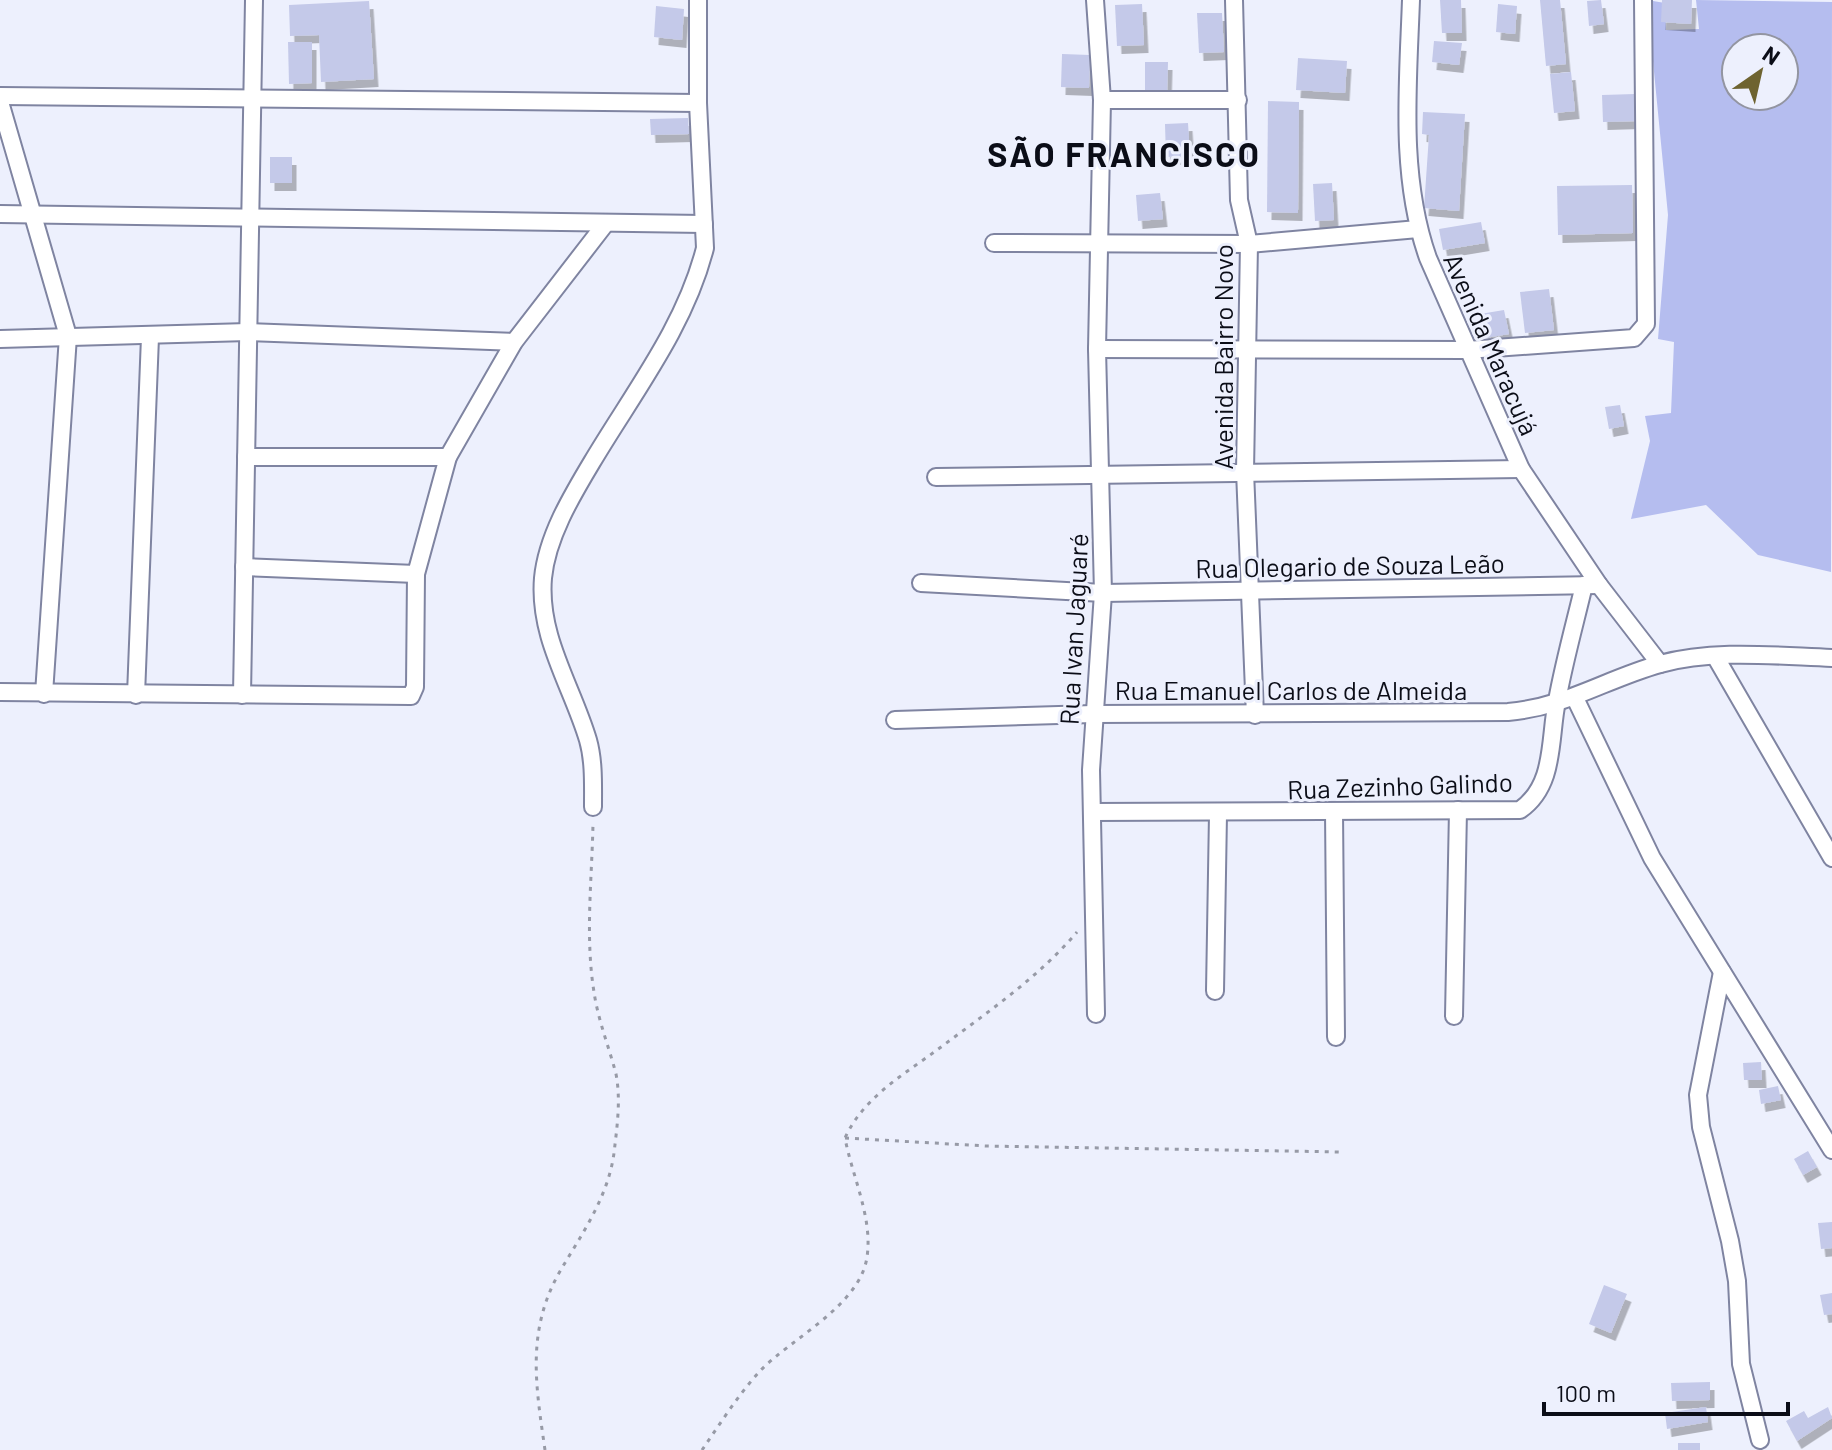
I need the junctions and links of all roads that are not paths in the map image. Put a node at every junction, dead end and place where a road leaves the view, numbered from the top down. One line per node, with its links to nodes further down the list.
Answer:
1 (254, 0): 8 (street)
2 (698, 0): 12 (street)
3 (1095, 0): 9 (street, Rua Ivan Jaguaré)
4 (1234, 0): 10 (street, Avenida Bairro Novo)
5 (1411, 0): 18 (street, Avenida Maracujá)
6 (1643, 0): 29 (street)
7 (0, 96): 8 (street)
8 (252, 98): 12 (street); 15 (street)
9 (1102, 100): 10 (street); 21 (street, Rua Ivan Jaguaré)
10 (1238, 100): 20 (street, Avenida Bairro Novo)
11 (0, 102): 13 (street)
12 (698, 103): 17 (street)
13 (29, 213): 14 (street); 15 (street); 23 (street)
14 (0, 214)
15 (250, 218): 16 (street); 22 (street)
16 (606, 223): 17 (street); 26 (street)
17 (704, 224): 54 (street)
18 (1418, 229): 20 (street); 29 (street, Avenida Maracujá)
19 (994, 243): 21 (street)
20 (1249, 244): 21 (street); 27 (street, Avenida Bairro Novo)
21 (1102, 246): 28 (street, Rua Ivan Jaguaré)
22 (248, 332): 24 (street); 26 (street); 30 (street)
23 (68, 336): 24 (street); 25 (street); 46 (street)
24 (150, 337): 47 (street)
25 (0, 339)
26 (514, 342): 31 (street)
27 (1246, 347): 28 (street); 29 (street); 33 (street, Avenida Bairro Novo)
28 (1097, 349): 34 (street, Rua Ivan Jaguaré)
29 (1467, 350): 32 (street, Avenida Maracujá)
30 (246, 457): 31 (street); 36 (street)
31 (448, 457): 37 (street)
32 (1521, 469): 33 (street); 39 (street, Avenida Maracujá)
33 (1245, 471): 34 (street); 40 (street, Avenida Bairro Novo)
34 (1101, 475): 35 (street); 41 (street, Rua Ivan Jaguaré)
35 (936, 477)
36 (244, 567): 37 (street); 48 (street)
37 (416, 574): 48 (street)
38 (921, 583): 41 (street, Rua Olegario de Souza Leão)
39 (1591, 585): 40 (street, Rua Olegario de Souza Leão); 44 (street, Avenida Maracujá); 50 (street, Rua Zezinho Galindo)
40 (1252, 592): 41 (street, Rua Olegario de Souza Leão); 52 (street, Avenida Bairro Novo)
41 (1103, 593): 51 (street, Rua Ivan Jaguaré)
42 (1715, 656): 43 (street, Rua Emanuel Carlos de Almeida); 44 (street, Rua Emanuel Carlos de Almeida); 59 (street)
43 (1832, 658)
44 (1660, 664): 49 (street, Rua Emanuel Carlos de Almeida)
45 (0, 692): 46 (street)
46 (44, 694): 47 (street)
47 (136, 695): 48 (street)
48 (242, 695)
49 (1575, 698): 50 (street, Rua Emanuel Carlos de Almeida); 60 (street)
50 (1556, 705): 52 (street, Rua Emanuel Carlos de Almeida); 55 (street, Rua Zezinho Galindo)
51 (1093, 714): 52 (street, Rua Emanuel Carlos de Almeida); 53 (street, Rua Emanuel Carlos de Almeida); 57 (street, Rua Ivan Jaguaré)
52 (1255, 715)
53 (895, 720)
54 (593, 807)
55 (1458, 810): 56 (street, Rua Zezinho Galindo); 63 (street)
56 (1334, 811): 58 (street, Rua Zezinho Galindo); 64 (street)
57 (1092, 812): 58 (street, Rua Zezinho Galindo); 62 (street, Rua Ivan Jaguaré)
58 (1218, 814): 61 (street)
59 (1832, 858)
60 (1722, 972): 65 (street); 66 (street)
61 (1215, 991)
62 (1096, 1014)
63 (1454, 1016)
64 (1336, 1037)
65 (1832, 1150)
66 (1760, 1440)

